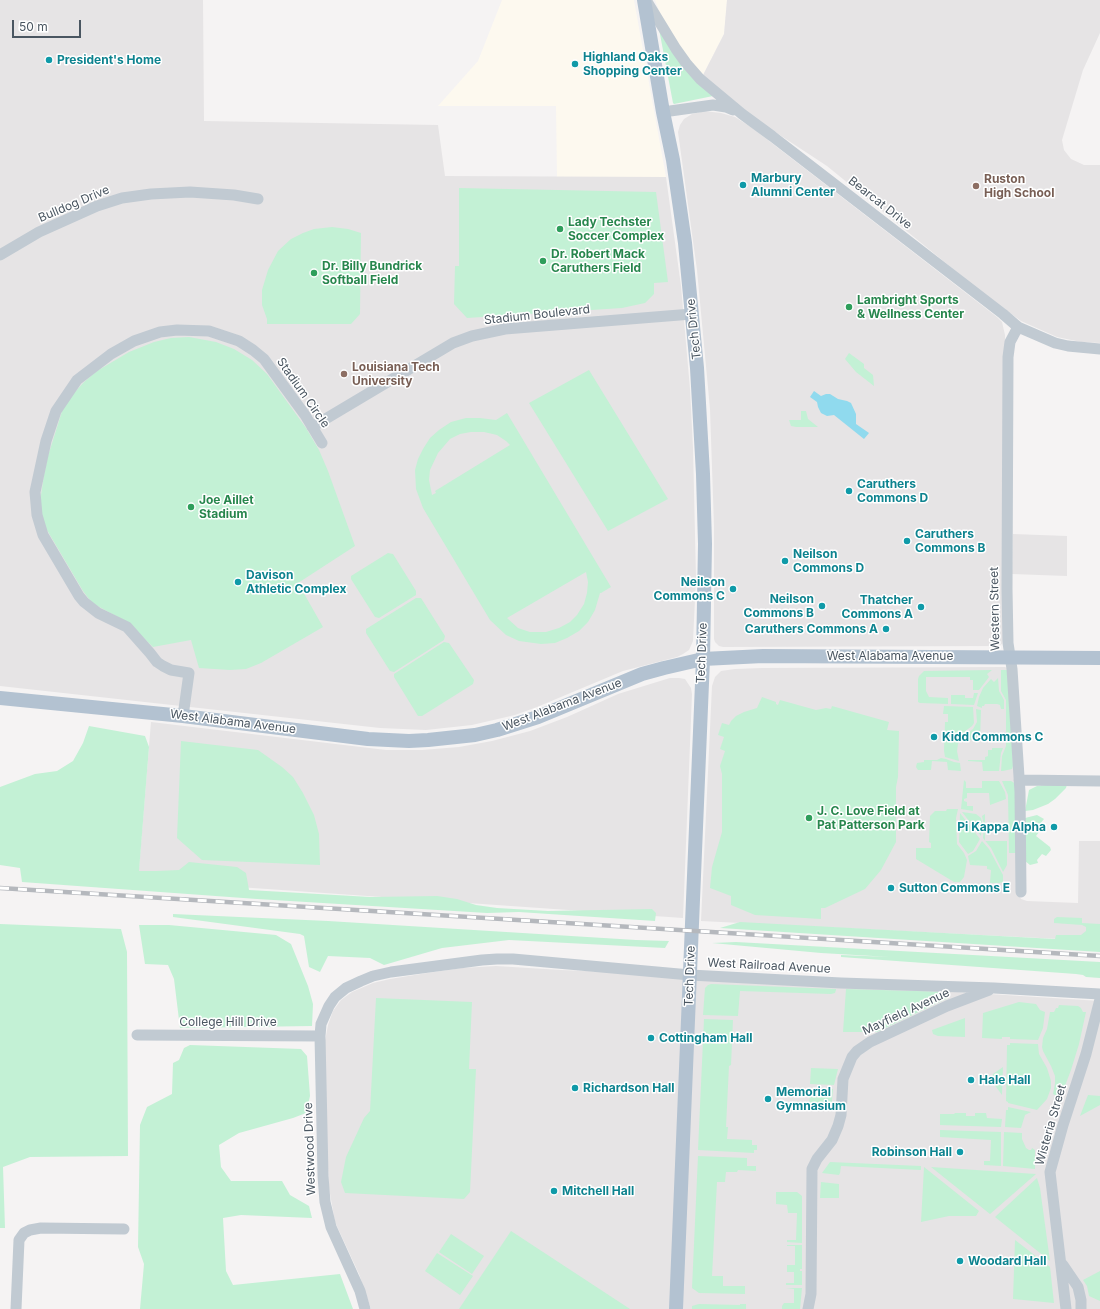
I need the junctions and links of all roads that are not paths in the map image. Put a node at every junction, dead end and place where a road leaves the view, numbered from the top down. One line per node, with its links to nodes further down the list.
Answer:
1 (645, 0): 2 (main road, Tech Drive); 3 (street, Bearcat Drive)
2 (663, 112): 3 (street, Bearcat Drive); 6 (main road, Tech Drive)
3 (742, 114): 7 (street, Bearcat Drive)
4 (258, 199): 5 (street, Bulldog Drive)
5 (0, 255)
6 (692, 314): 9 (street, Stadium Boulevard); 13 (main road, Tech Drive)
7 (1018, 327): 8 (street, Bearcat Drive); 11 (street, Western Street)
8 (1100, 349)
9 (312, 427): 10 (street, Stadium Circle); 15 (street, Stadium Circle)
10 (322, 443)
11 (1009, 657): 12 (main road, West Alabama Avenue); 13 (main road, West Alabama Avenue); 16 (street, Western Street)
12 (1100, 658)
13 (702, 660): 15 (main road, West Alabama Avenue); 19 (main road, Tech Drive)
14 (0, 698): 15 (main road, West Alabama Avenue)
15 (183, 716)
16 (1019, 780): 17 (street); 18 (street, Western Street)
17 (1100, 781)
18 (1021, 892)
19 (690, 975): 20 (street, West Railroad Avenue); 21 (street, West Railroad Avenue); 30 (main road, Tech Drive)
20 (346, 988): 25 (street, Westwood Drive)
21 (994, 988): 22 (street, West Railroad Avenue); 31 (street, Mayfield Avenue)
22 (1100, 994)
23 (1100, 999): 27 (street, Wisteria Street)
24 (137, 1035): 25 (street, College Hill Drive)
25 (320, 1036): 29 (street, Westwood Drive)
26 (124, 1229): 28 (street)
27 (1062, 1264): 32 (street, Wisteria Street); 33 (street)
28 (16, 1309)
29 (365, 1309)
30 (676, 1309)
31 (808, 1309)
32 (1066, 1309)
33 (1081, 1309)

